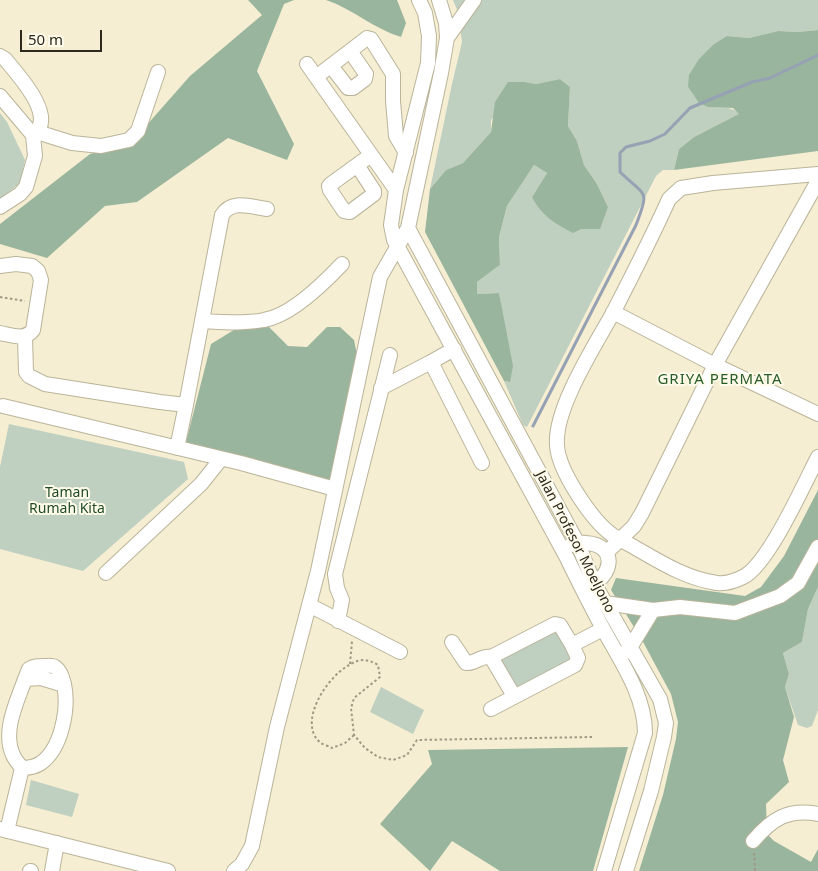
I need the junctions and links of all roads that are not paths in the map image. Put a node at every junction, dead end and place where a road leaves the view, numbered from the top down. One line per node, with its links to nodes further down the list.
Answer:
1 (419, 0): 13 (street)
2 (439, 0): 4 (street)
3 (474, 0): 4 (street)
4 (447, 38): 21 (street)
5 (350, 51): 8 (street); 8 (street); 13 (street)
6 (0, 56): 12 (street)
7 (307, 64): 10 (street)
8 (331, 66): 10 (street)
9 (158, 72): 12 (street)
10 (316, 77): 14 (street)
11 (0, 96): 12 (street)
12 (35, 134): 19 (street)
13 (406, 153): 18 (street)
14 (371, 155): 15 (street); 18 (street)
15 (357, 165)
16 (818, 174): 25 (street)
17 (818, 181): 32 (street)
18 (396, 190): 22 (street)
19 (0, 207)
20 (267, 209): 26 (street)
21 (408, 228): 22 (street); 43 (street, Jalan Profesor Moeljono)
22 (398, 244): 29 (street); 41 (street)
23 (342, 264): 26 (street)
24 (0, 266): 28 (street)
25 (613, 312): 32 (street); 42 (street)
26 (202, 322): 34 (street)
27 (0, 333): 28 (street)
28 (24, 337): 34 (street)
29 (454, 349): 31 (street); 45 (street)
30 (390, 355): 33 (street)
31 (431, 362): 33 (street); 40 (street)
32 (715, 365): 36 (street); 42 (street)
33 (380, 388): 52 (street)
34 (186, 405): 37 (street)
35 (1, 408): 37 (street)
36 (818, 414)
37 (177, 448): 39 (street)
38 (818, 456): 42 (street)
39 (221, 460): 41 (street); 47 (street)
40 (482, 463)
41 (335, 489): 50 (street)
42 (622, 539): 46 (street)
43 (577, 542): 45 (street); 46 (street); 48 (street, Jalan Profesor Moeljono)
44 (818, 547): 51 (street)
45 (563, 550): 48 (street)
46 (607, 552): 48 (street)
47 (106, 572)
48 (589, 587): 49 (street, Jalan Profesor Moeljono); 53 (street)
49 (605, 603): 51 (street); 56 (street, Jalan Profesor Moeljono)
50 (309, 605): 52 (street); 69 (street)
51 (652, 610): 56 (street)
52 (338, 621): 57 (street)
53 (603, 629): 55 (street); 59 (street)
54 (452, 642): 58 (street)
55 (572, 645): 58 (street); 60 (street)
56 (631, 646): 59 (street); 71 (street, Jalan Profesor Moeljono)
57 (400, 652)
58 (491, 657): 60 (street)
59 (620, 658): 70 (street)
60 (514, 696): 61 (street)
61 (491, 709)
62 (22, 768): 62 (street); 64 (street)
63 (818, 814): 65 (street)
64 (4, 830): 66 (street)
65 (753, 841)
66 (57, 843): 67 (street); 68 (street)
67 (162, 870)
68 (52, 871)
69 (234, 871)
70 (604, 871)
71 (626, 871)

